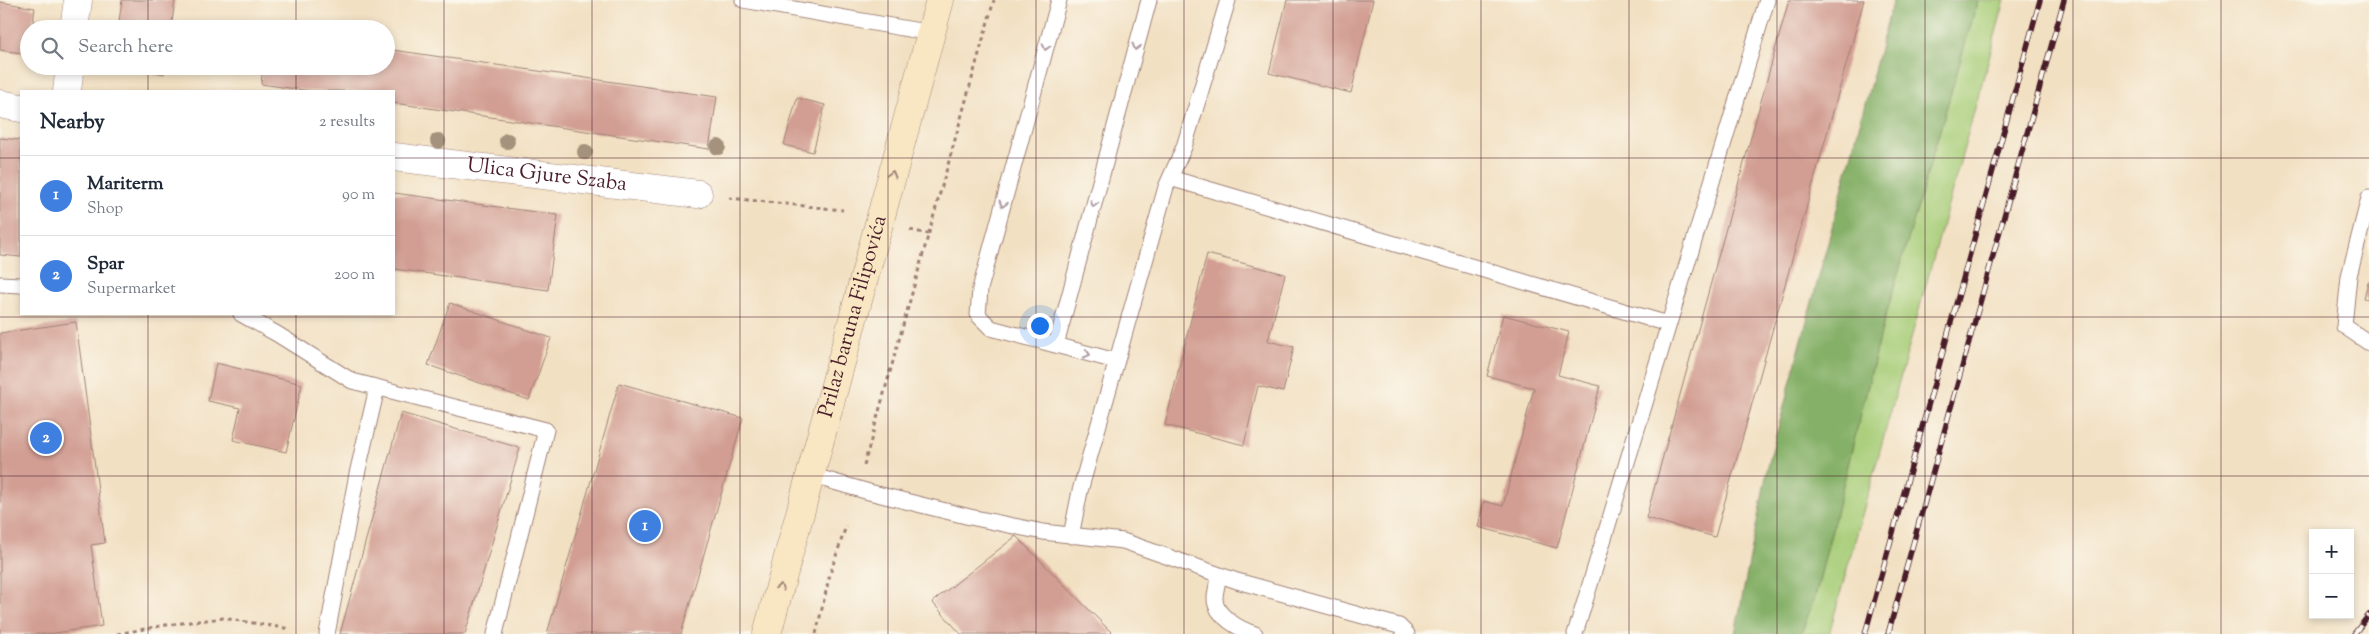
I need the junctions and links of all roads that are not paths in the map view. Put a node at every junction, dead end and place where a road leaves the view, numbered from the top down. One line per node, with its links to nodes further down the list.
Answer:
1 (78, 0): 8 (street)
2 (743, 0): 9 (lane)
3 (940, 0): 9 (main road, Prilaz baruna Filipovića)
4 (1059, 0): 23 (lane, one-way to 23)
5 (1149, 0): 23 (lane, one-way to 23)
6 (1228, 0): 15 (lane)
7 (1766, 0): 21 (lane)
8 (75, 20)
9 (931, 33): 26 (main road, Prilaz baruna Filipovića, one-way to 9)
10 (69, 75): 11 (street)
11 (66, 90)
12 (0, 104): 13 (street)
13 (20, 108)
14 (395, 157): 16 (street, Ulica Gjure Szaba)
15 (1170, 178): 21 (lane); 24 (lane)
16 (698, 194)
17 (2369, 198): 22 (lane)
18 (0, 284): 19 (lane)
19 (20, 285)
20 (243, 315): 25 (lane)
21 (1668, 324): 34 (lane)
22 (2369, 343)
23 (1056, 345): 24 (lane, one-way to 24)
24 (1116, 361): 27 (lane)
25 (377, 388): 29 (lane); 30 (lane)
26 (810, 474): 27 (lane); 31 (main road, Prilaz baruna Filipovića, one-way to 26)
27 (1071, 536): 28 (lane)
28 (1219, 575): 32 (lane); 33 (lane)
29 (327, 634)
30 (495, 634)
31 (767, 634)
32 (1255, 634)
33 (1407, 634)
34 (1575, 634)

